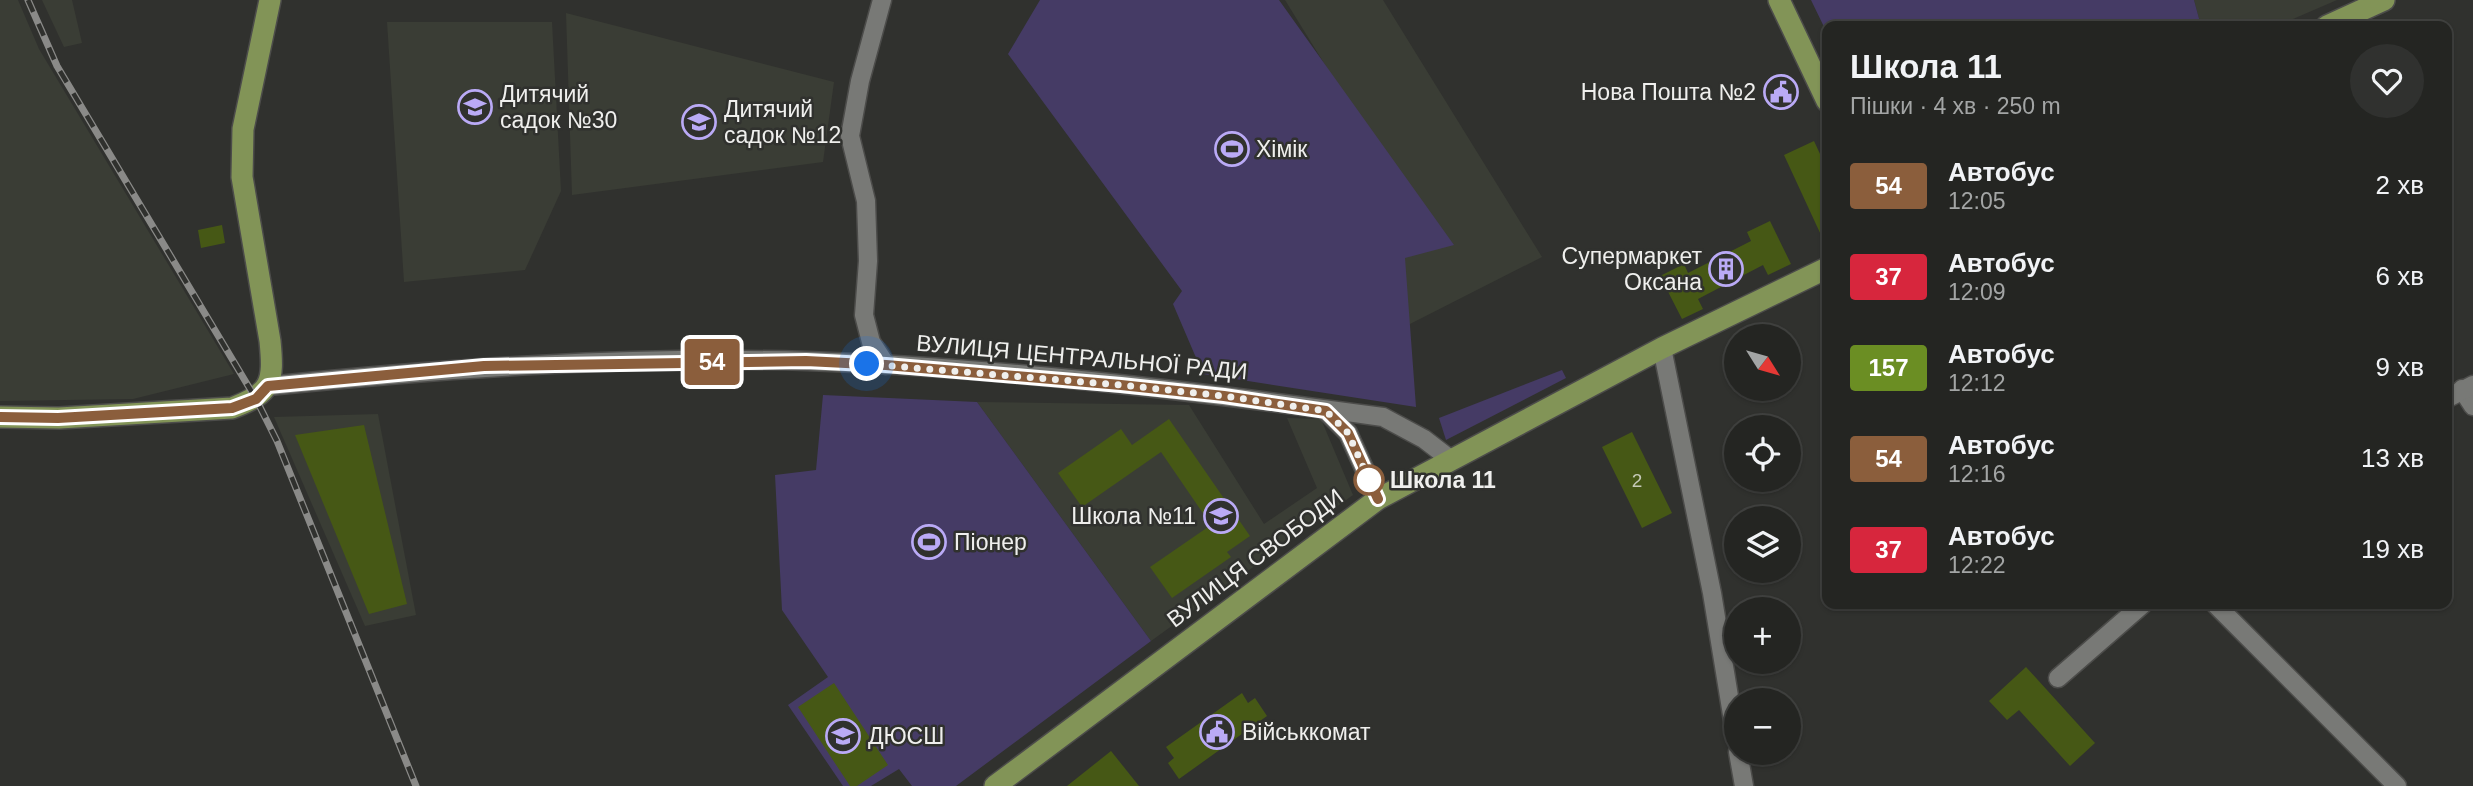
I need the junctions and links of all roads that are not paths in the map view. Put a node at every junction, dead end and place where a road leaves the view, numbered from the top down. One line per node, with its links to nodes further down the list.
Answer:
1 (270, 0): 10 (main road)
2 (882, 0): 9 (street)
3 (1779, 0): 6 (main road)
4 (2384, 0): 5 (main road)
5 (2339, 21)
6 (1822, 90)
7 (1822, 270): 8 (main road, ВУЛИЦЯ СВОБОДИ)
8 (1662, 348): 16 (main road, ВУЛИЦЯ СВОБОДИ); 21 (street)
9 (886, 365): 10 (street, ВУЛИЦЯ ЦЕНТРАЛЬНОЇ РАДИ); 14 (street, ВУЛИЦЯ ЦЕНТРАЛЬНОЇ РАДИ)
10 (268, 386): 15 (main road, ВУЛИЦЯ ЦЕНТРАЛЬНОЇ РАДИ)
11 (2468, 387): 12 (street); 13 (street)
12 (2452, 396)
13 (2473, 406)
14 (1326, 411): 16 (street, ВУЛИЦЯ ЦЕНТРАЛЬНОЇ РАДИ); 17 (street)
15 (0, 417)
16 (1450, 459): 17 (main road, ВУЛИЦЯ СВОБОДИ)
17 (1378, 499): 23 (main road, ВУЛИЦЯ СВОБОДИ)
18 (2137, 609): 20 (street)
19 (2220, 609): 25 (street)
20 (2058, 678)
21 (1728, 688)
22 (1740, 765): 24 (street)
23 (995, 786)
24 (1744, 786)
25 (2397, 786)

